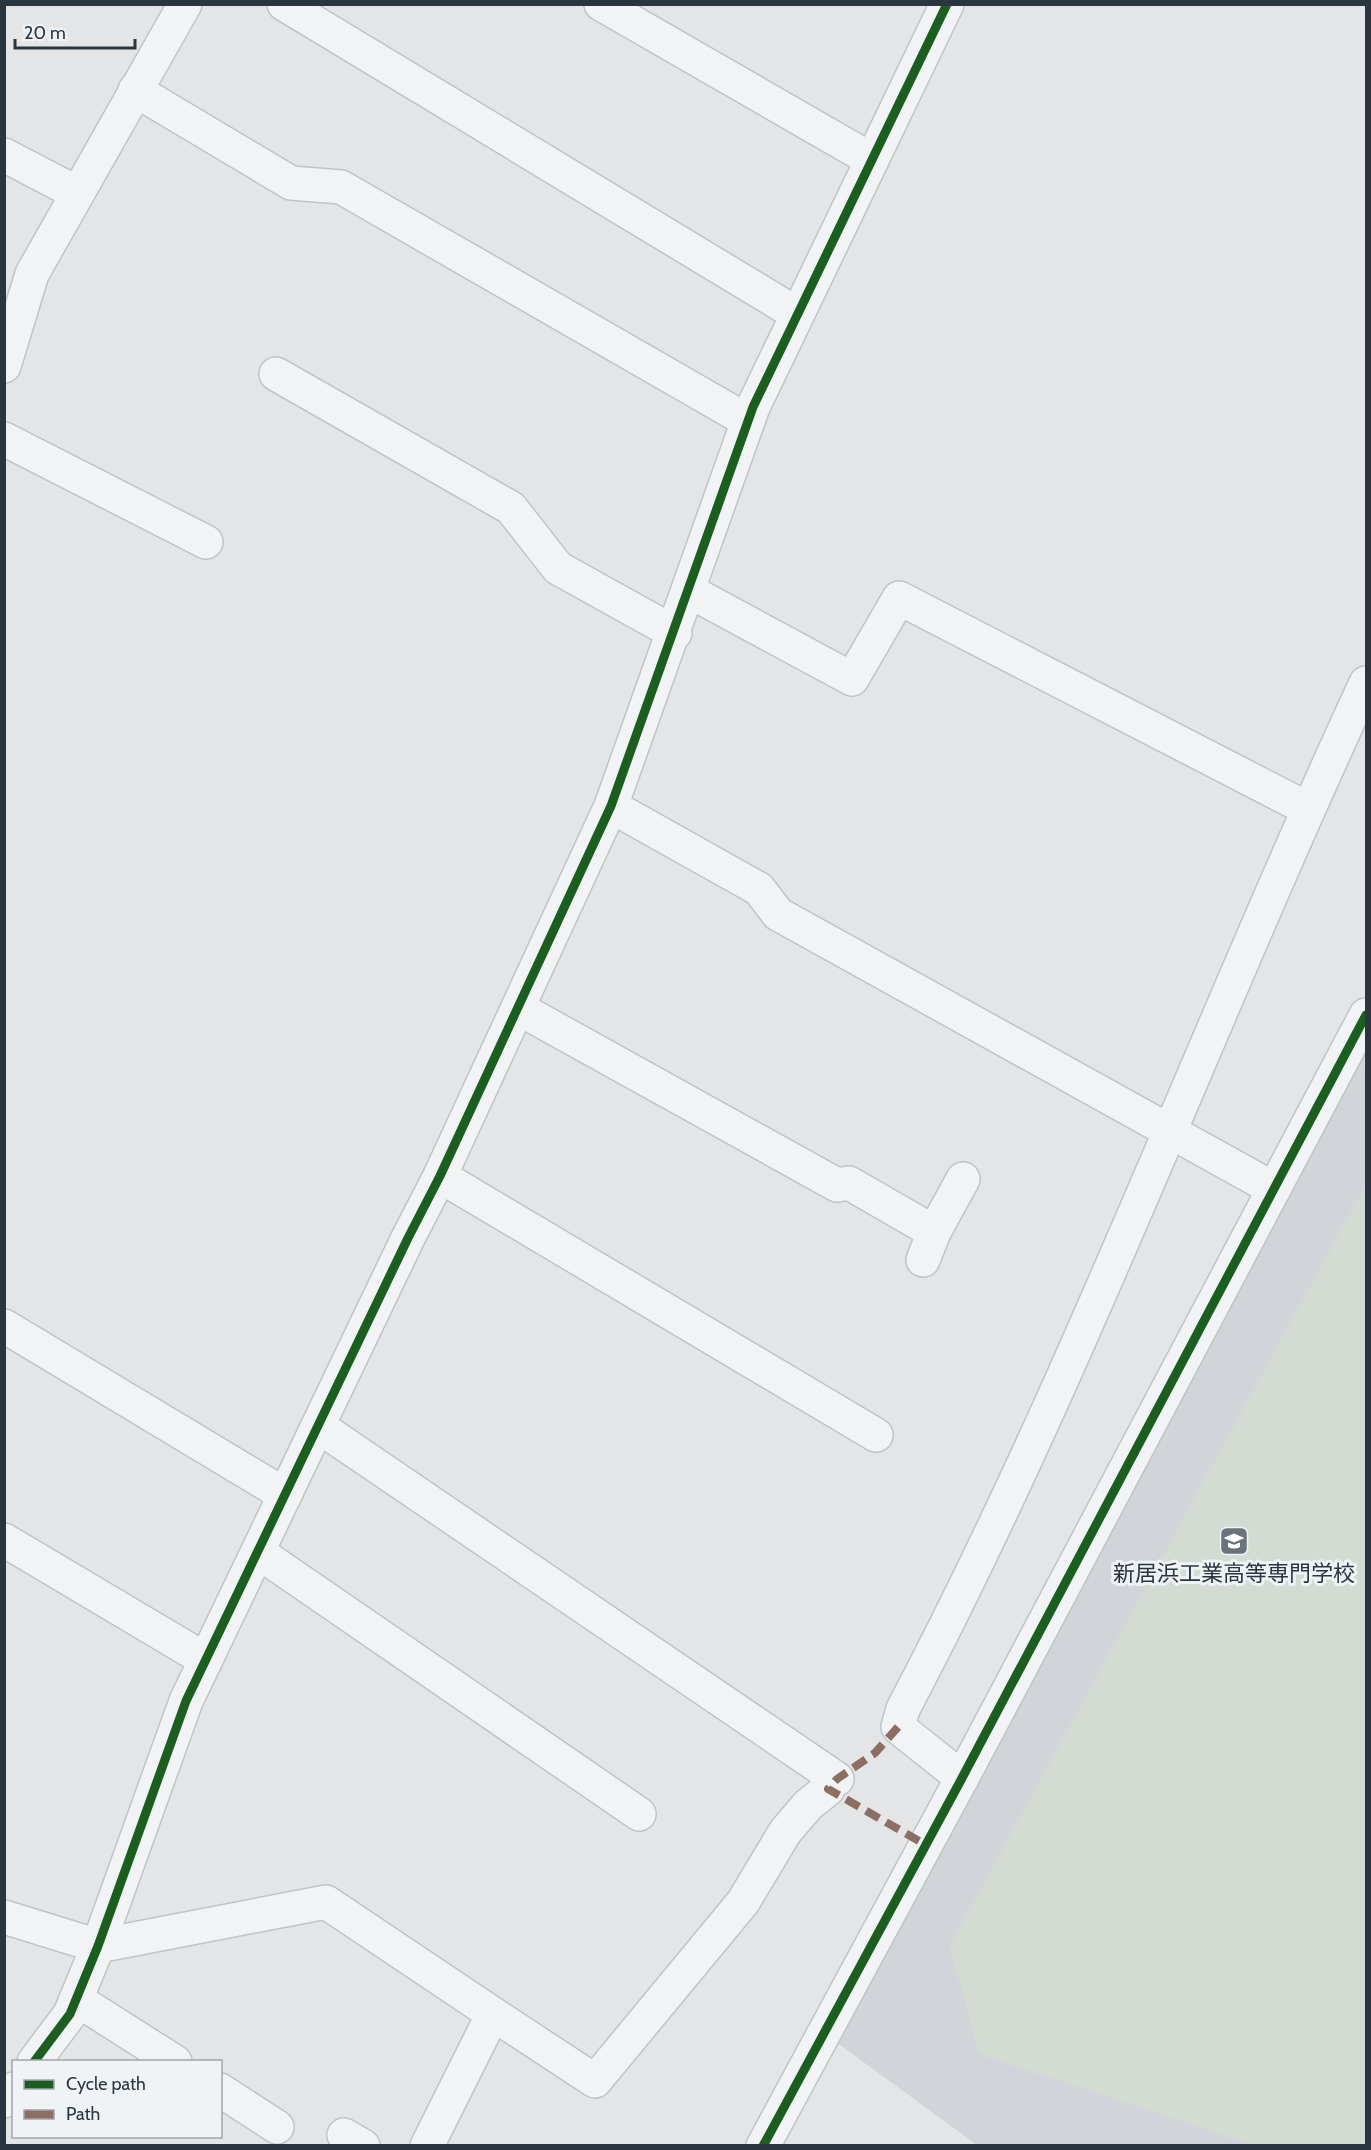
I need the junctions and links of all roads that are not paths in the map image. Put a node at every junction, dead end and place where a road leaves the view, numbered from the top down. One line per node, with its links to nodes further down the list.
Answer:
1 (185, 4): 5 (street)
2 (284, 4): 9 (street)
3 (601, 4): 7 (street)
4 (947, 4): 7 (street)
5 (135, 90): 8 (street); 12 (street)
6 (4, 155): 8 (street)
7 (872, 160): 9 (street)
8 (77, 193): 10 (street)
9 (797, 314): 12 (street)
10 (4, 366)
11 (276, 374): 16 (street)
12 (748, 421): 15 (street)
13 (4, 439): 14 (street)
14 (206, 542)
15 (689, 591): 16 (street); 19 (street)
16 (675, 633): 18 (street)
17 (1366, 683): 19 (street)
18 (611, 806): 20 (street); 22 (street)
19 (1308, 809): 22 (street)
20 (518, 1008): 23 (street); 24 (street)
21 (1366, 1015): 25 (street)
22 (1170, 1132): 25 (street); 33 (street)
23 (440, 1176): 27 (street); 28 (street)
24 (963, 1179)
25 (1274, 1189): 33 (street)
26 (4, 1326): 29 (street)
27 (318, 1426): 29 (street); 38 (street)
28 (876, 1435)
29 (285, 1495): 31 (street)
30 (4, 1540): 32 (street)
31 (258, 1552): 32 (street); 34 (street)
32 (206, 1660): 36 (street)
33 (962, 1778): 44 (street)
34 (639, 1814)
35 (4, 1917): 36 (street)
36 (98, 1946): 37 (street); 38 (street)
37 (76, 1999): 39 (street); 40 (street)
38 (494, 2014): 43 (street)
39 (35, 2060)
40 (173, 2060)
41 (222, 2091): 42 (street)
42 (277, 2127)
43 (427, 2145)
44 (763, 2145)

